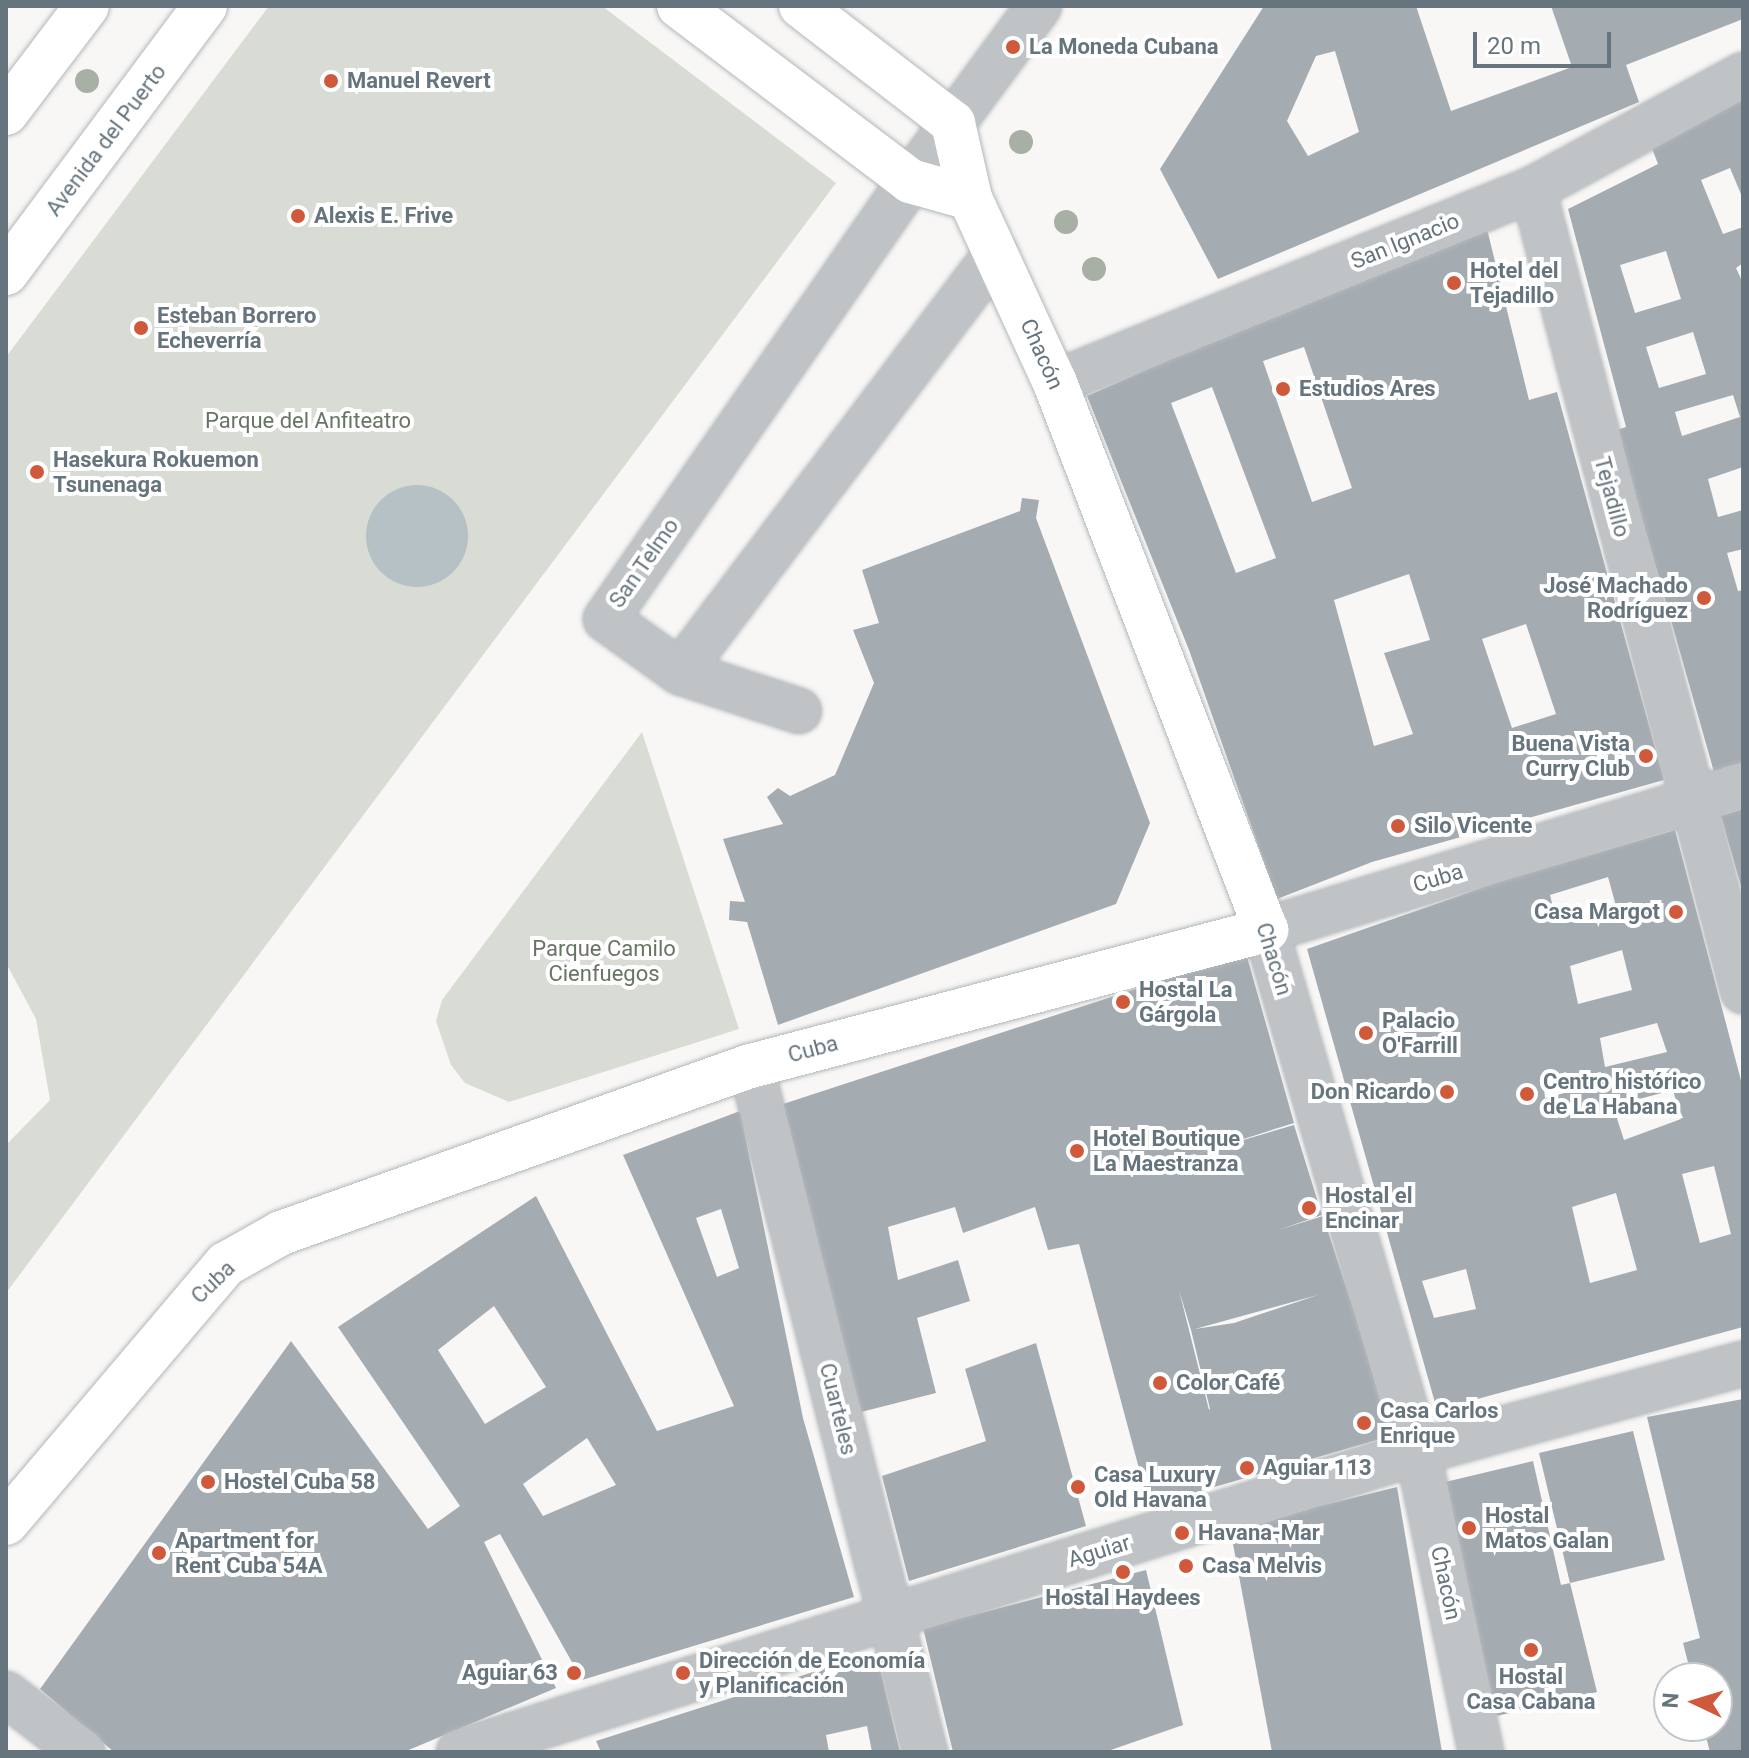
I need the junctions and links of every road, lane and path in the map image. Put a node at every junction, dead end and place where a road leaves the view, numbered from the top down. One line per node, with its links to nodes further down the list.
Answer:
1 (87, 6): 7 (street)
2 (205, 6): 13 (street, Avenida del Puerto)
3 (679, 6): 9 (street)
4 (801, 6): 8 (street)
5 (1039, 6): 8 (street, San Telmo)
6 (1743, 75): 10 (street, San Ignacio)
7 (6, 113)
8 (953, 123): 9 (street, San Telmo); 11 (street, Chacón)
9 (910, 181): 11 (street); 15 (street, San Telmo)
10 (1533, 189): 14 (street, San Ignacio); 18 (street, Tejadillo)
11 (970, 198): 12 (street, Chacón)
12 (996, 254): 14 (street, Chacón); 15 (street)
13 (6, 273)
14 (1055, 383): 19 (street, Chacón)
15 (680, 672): 16 (street)
16 (799, 711)
17 (1743, 785): 18 (street, Cuba)
18 (1694, 801): 19 (street, Cuba); 20 (street, Tejadillo)
19 (1266, 930): 21 (street, Cuba); 23 (street, Chacón)
20 (1743, 991)
21 (751, 1066): 24 (street, Cuba); 25 (street, Cuarteles)
22 (1743, 1364): 23 (street, Aguiar)
23 (1418, 1452): 25 (street, Aguiar); 30 (street, Chacón)
24 (6, 1523)
25 (890, 1616): 28 (street, Aguiar); 29 (street, Cuarteles)
26 (6, 1694): 27 (street)
27 (82, 1752)
28 (459, 1752)
29 (925, 1752)
30 (1481, 1752)

